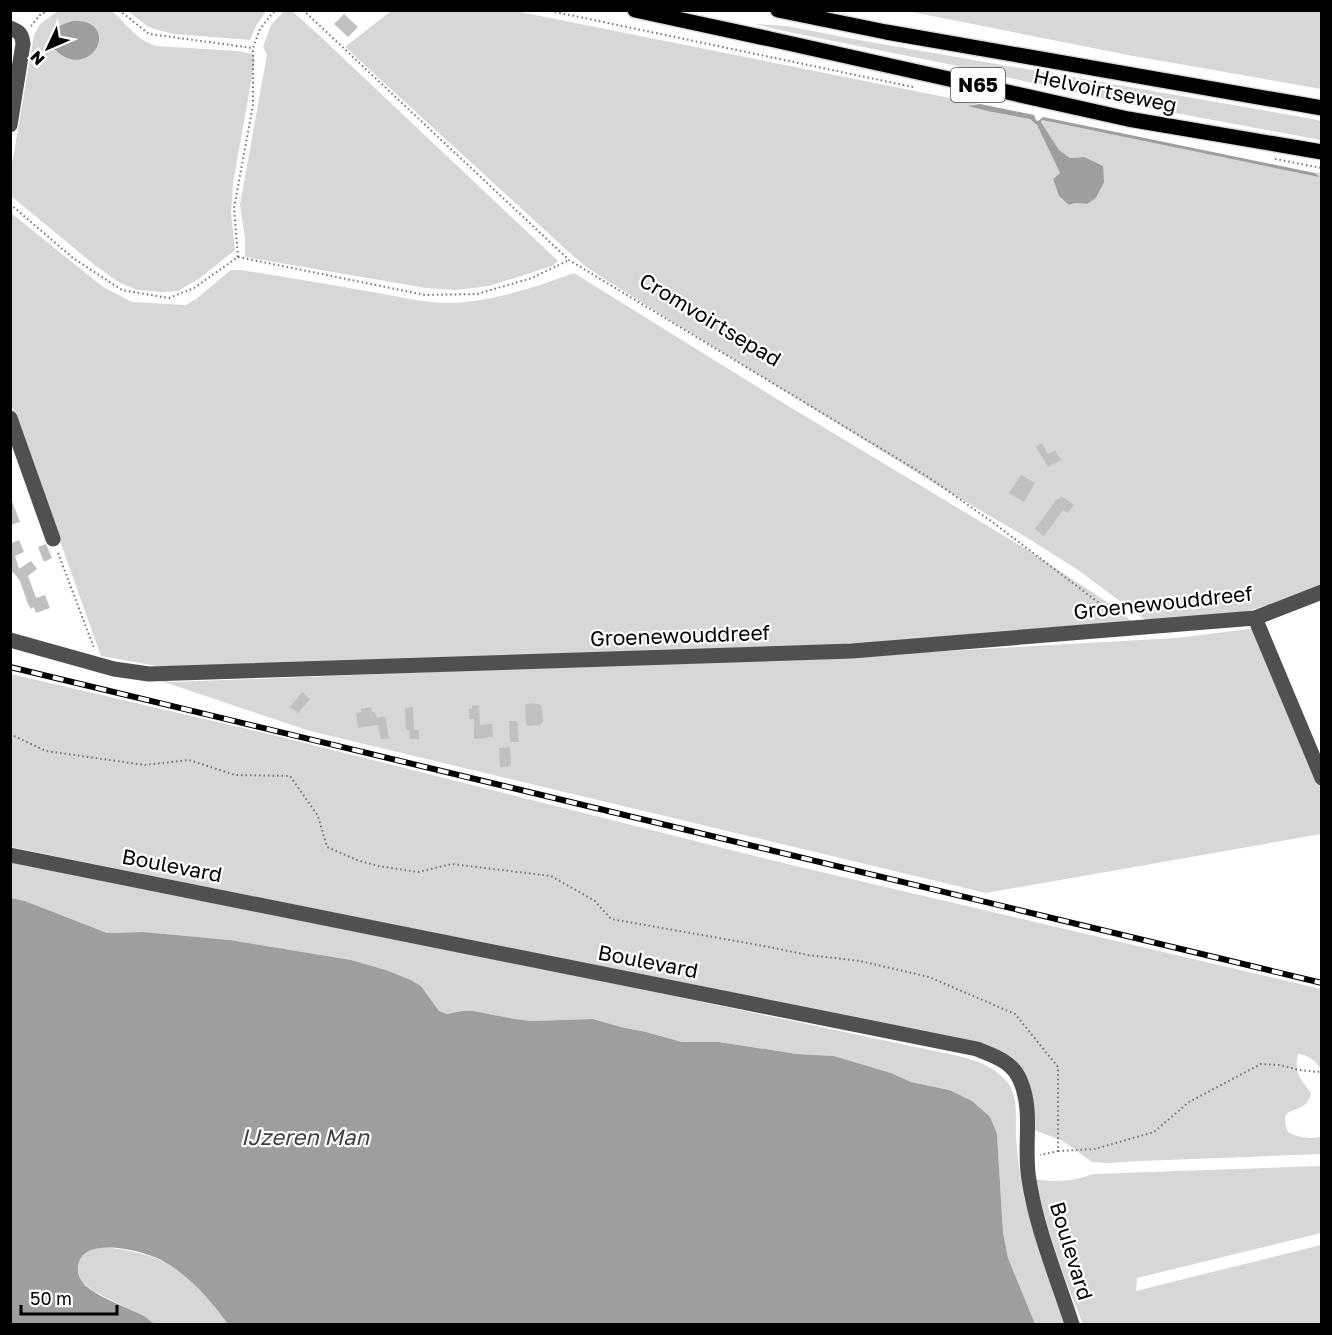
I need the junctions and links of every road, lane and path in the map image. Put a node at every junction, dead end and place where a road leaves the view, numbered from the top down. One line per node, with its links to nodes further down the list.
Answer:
1 (49, 10): 7 (path)
2 (119, 10): 8 (path)
3 (276, 10): 8 (path)
4 (303, 10): 14 (path, Cromvoirtsepad)
5 (635, 10): 11 (main road, Helvoirtseweg / N65)
6 (778, 10): 9 (main road, Helvoirtseweg / N65)
7 (19, 36): 10 (street)
8 (253, 48): 13 (path)
9 (1322, 108)
10 (10, 126)
11 (1322, 152)
12 (10, 204): 13 (path)
13 (238, 257): 14 (path)
14 (569, 260): 19 (path, Cromvoirtsepad)
15 (10, 418): 16 (street)
16 (53, 539): 21 (path)
17 (1322, 591): 18 (street, Groenewouddreef)
18 (1255, 618): 19 (street, Groenewouddreef); 23 (street)
19 (1125, 628): 21 (street, Groenewouddreef)
20 (10, 640): 21 (street, Groenewouddreef)
21 (101, 665)
22 (10, 734): 26 (path)
23 (1322, 778)
24 (10, 855): 27 (street, Boulevard)
25 (1322, 1071): 26 (path)
26 (1058, 1151): 27 (path)
27 (1028, 1157): 28 (street, Boulevard)
28 (1072, 1324)

